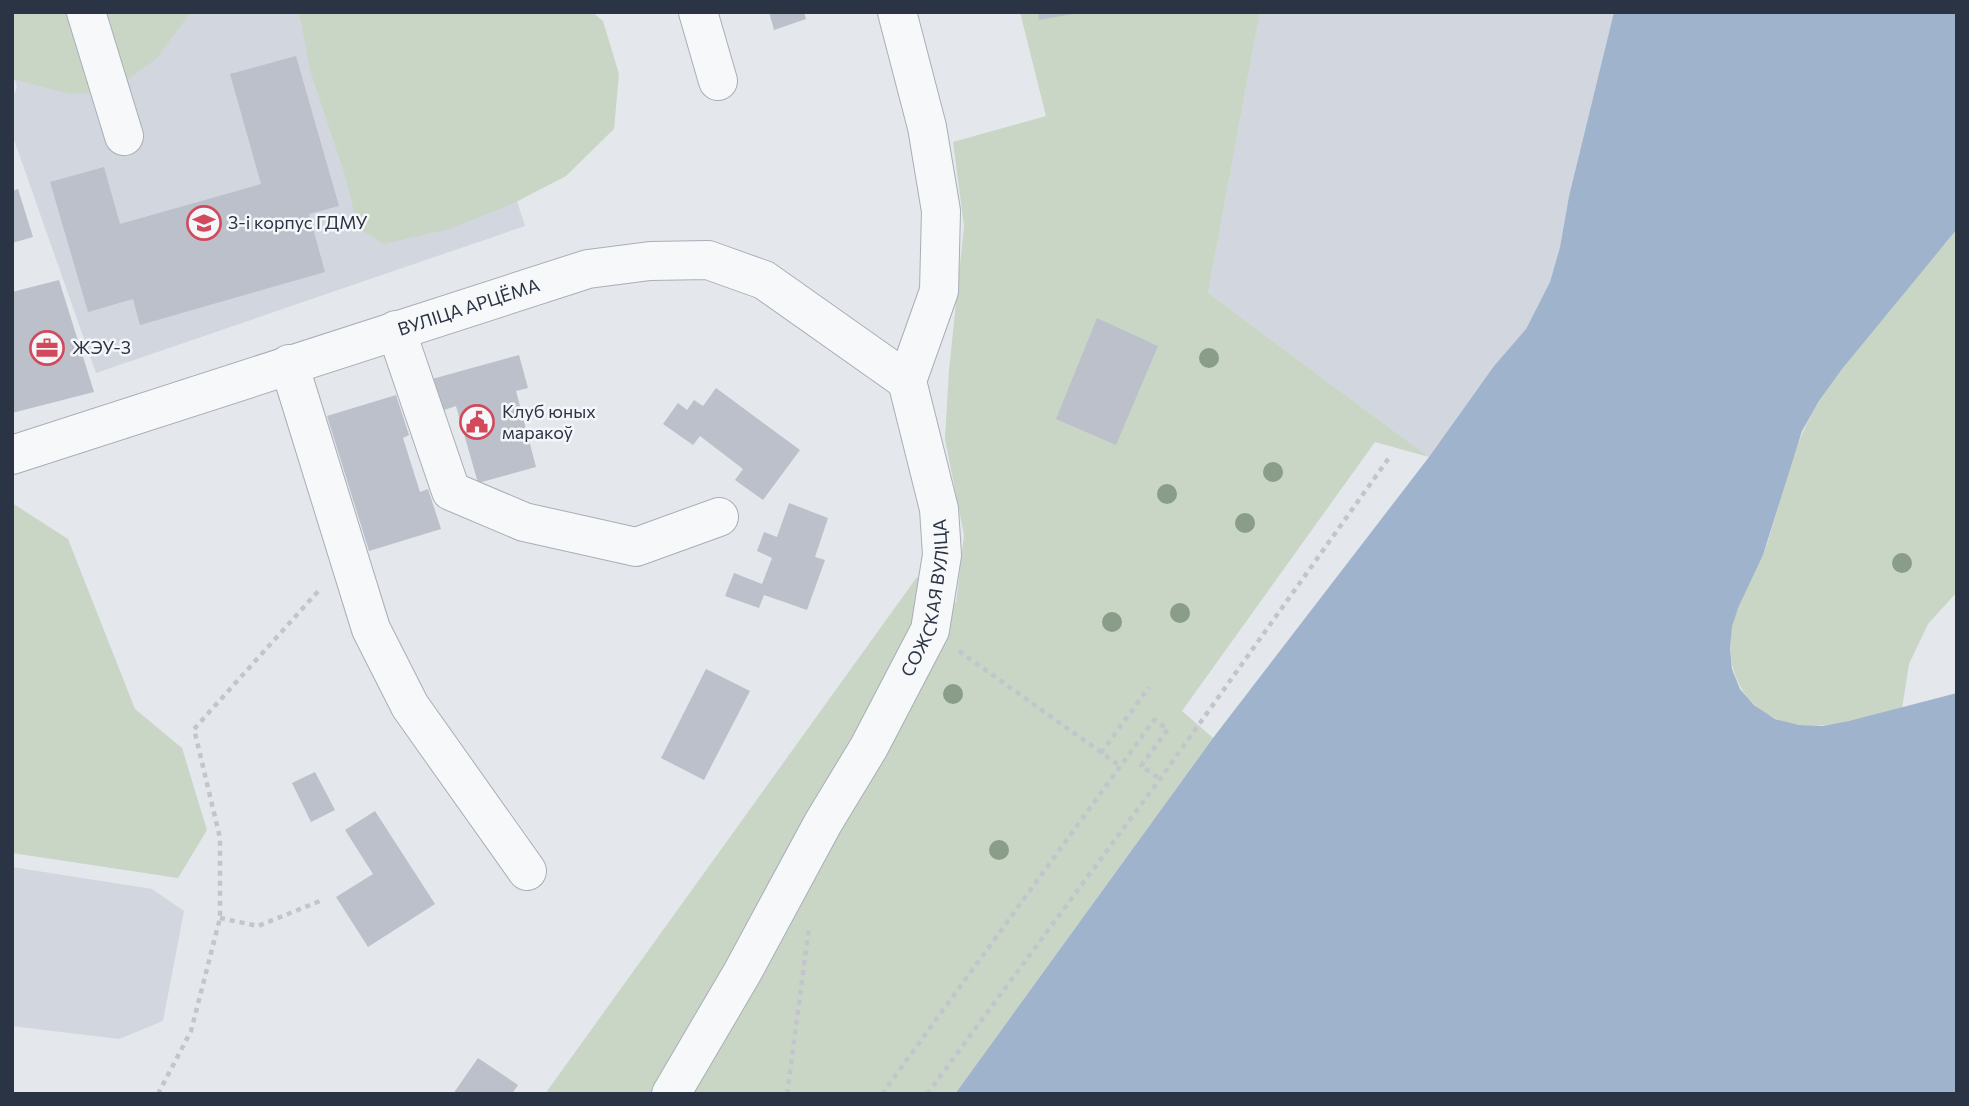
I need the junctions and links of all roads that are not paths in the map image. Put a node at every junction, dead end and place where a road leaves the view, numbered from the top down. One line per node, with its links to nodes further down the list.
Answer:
1 (86, 12): 5 (street)
2 (698, 12): 4 (street)
3 (897, 12): 8 (street)
4 (718, 81)
5 (124, 136)
6 (396, 330): 7 (street, ВУЛІЦА АРЦЁМА); 8 (street, ВУЛІЦА АРЦЁМА); 10 (street)
7 (289, 364): 9 (street, ВУЛІЦА АРЦЁМА); 11 (street)
8 (907, 381): 12 (street, СОЖСКАЯ ВУЛІЦА)
9 (12, 455)
10 (719, 517)
11 (527, 872)
12 (671, 1094)

